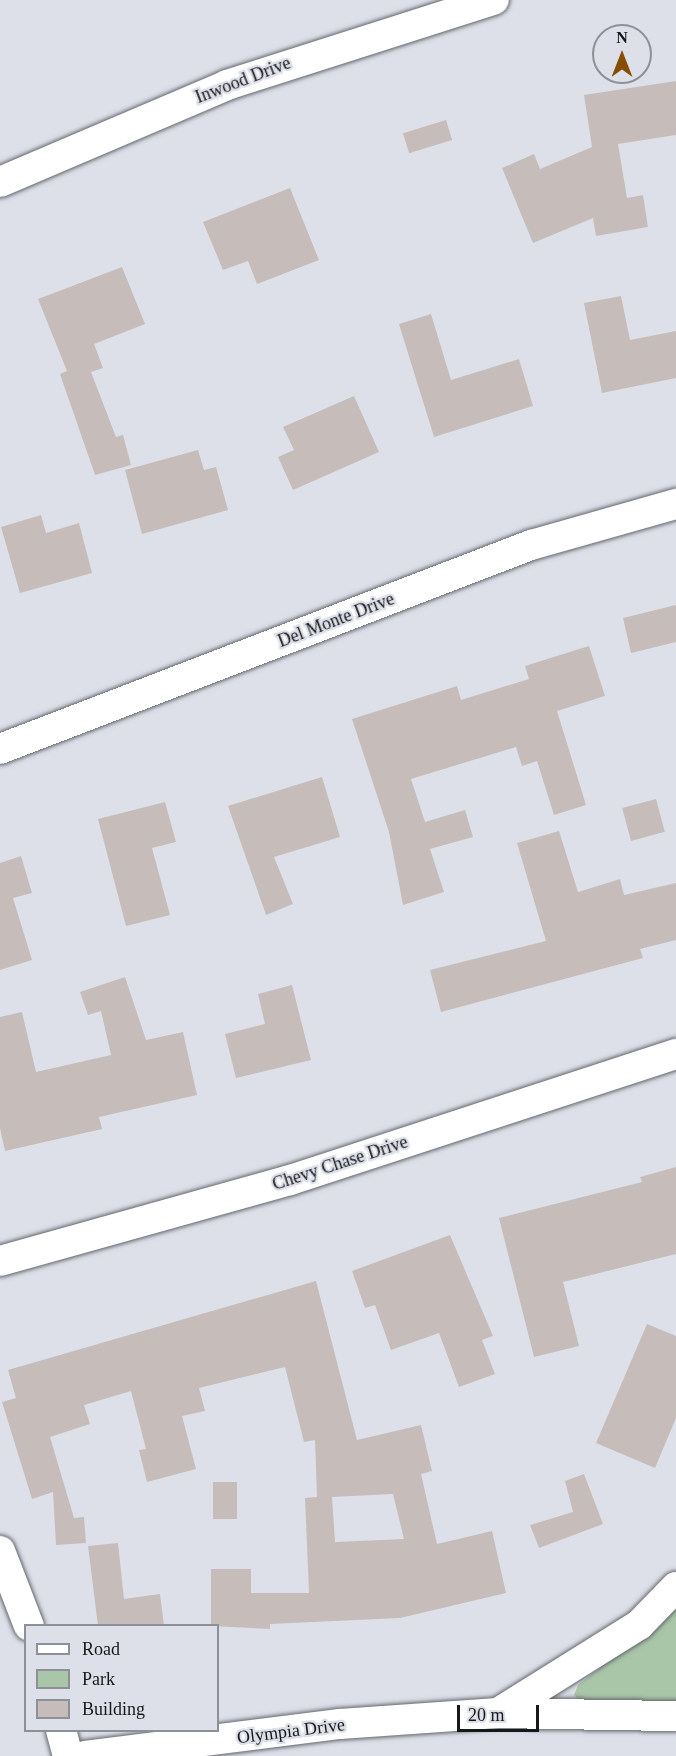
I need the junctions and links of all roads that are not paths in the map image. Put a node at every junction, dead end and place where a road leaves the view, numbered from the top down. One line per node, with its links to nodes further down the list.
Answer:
1 (494, 0): 2 (street, Inwood Drive)
2 (0, 182)
3 (676, 504): 4 (street, Del Monte Drive)
4 (0, 749)
5 (676, 1054): 6 (street, Chevy Chase Drive)
6 (0, 1261)
7 (0, 1551): 9 (street)
8 (676, 1587): 10 (street, Olympia Drive)
9 (28, 1624)
10 (498, 1713): 11 (street, Olympia Drive); 14 (street, Olympia Drive)
11 (676, 1716)
12 (61, 1732): 13 (street)
13 (68, 1756)
14 (85, 1756)

